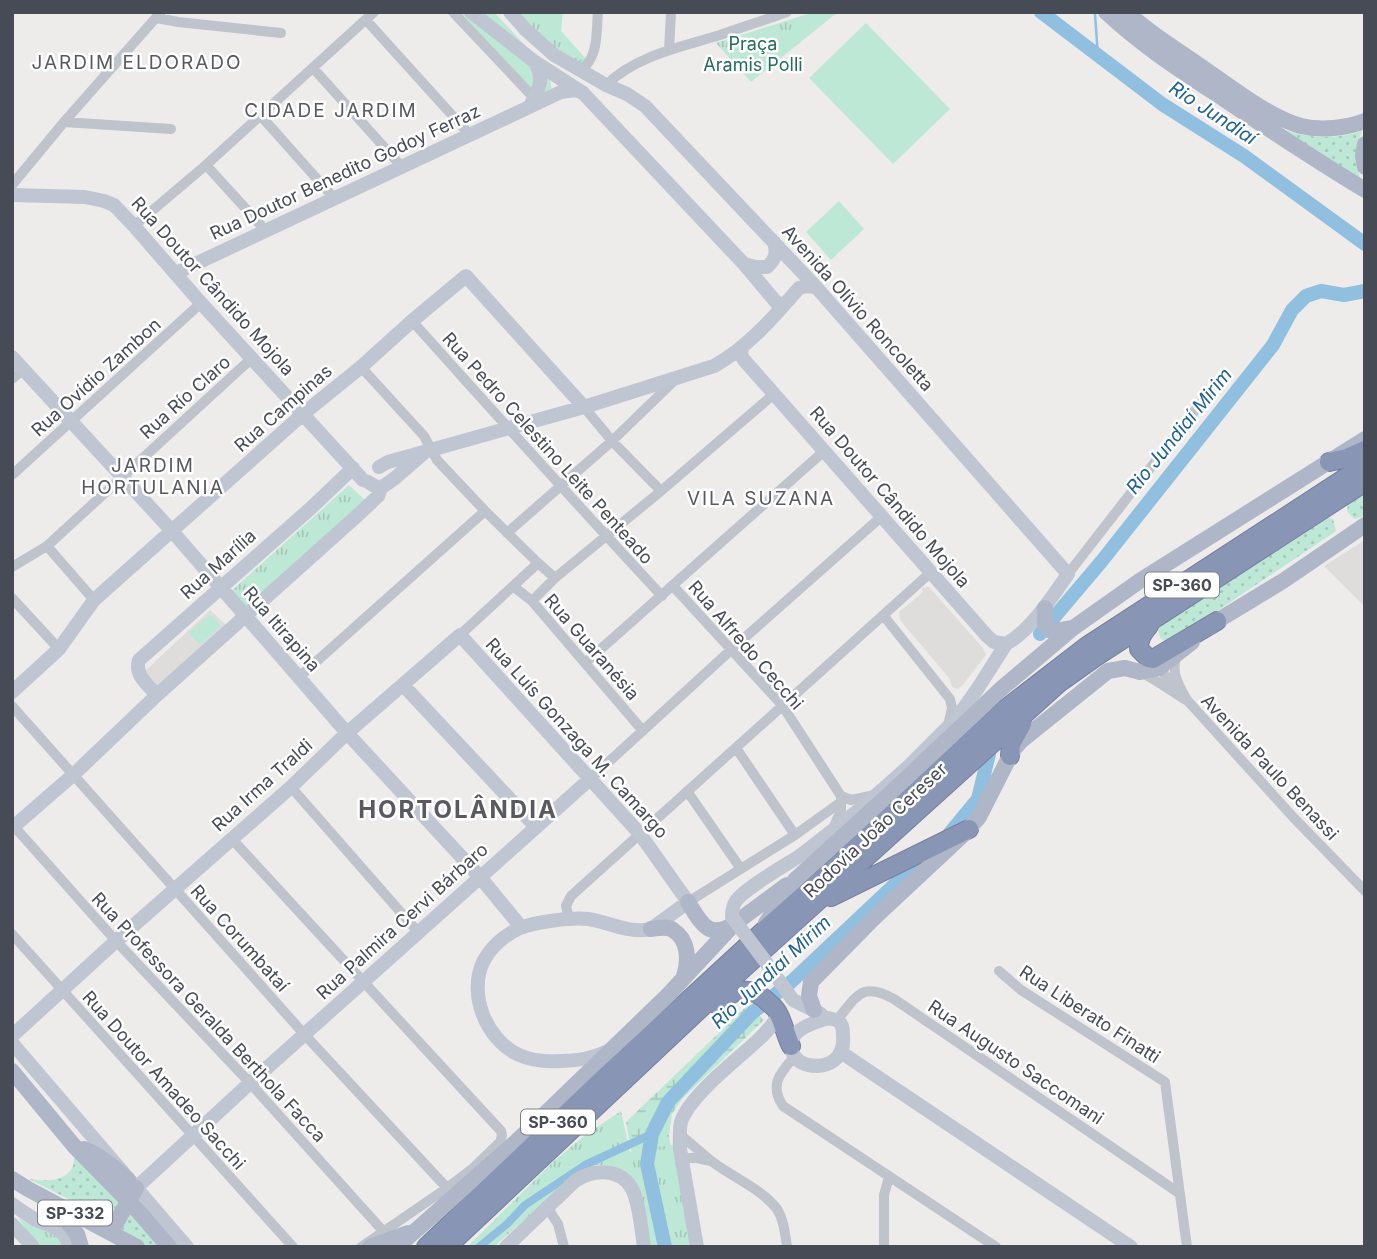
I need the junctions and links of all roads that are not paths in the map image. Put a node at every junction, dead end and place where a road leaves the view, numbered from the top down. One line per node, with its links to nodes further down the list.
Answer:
1 (374, 12): 11 (street)
2 (453, 12): 19 (street)
3 (471, 12): 14 (street)
4 (510, 12): 16 (street, Avenida Olívio Roncoletta)
5 (598, 12): 16 (street)
6 (671, 12): 13 (street)
7 (787, 12): 13 (street)
8 (1106, 12): 30 (main road)
9 (1127, 12): 21 (main road)
10 (159, 15): 12 (street); 22 (street)
11 (366, 20): 15 (street); 24 (street)
12 (281, 33)
13 (669, 50): 17 (street)
14 (535, 62): 18 (street); 19 (street)
15 (313, 68): 20 (street); 27 (street)
16 (581, 70): 17 (street, Avenida Olívio Roncoletta)
17 (606, 85): 35 (street, Avenida Olívio Roncoletta)
18 (583, 93): 19 (street, Rua Doutor Benedito Godoy Ferraz); 36 (street)
19 (532, 102): 24 (street, Rua Doutor Benedito Godoy Ferraz)
20 (260, 115): 26 (street); 32 (street)
21 (1365, 121)
22 (64, 122): 23 (street); 29 (street)
23 (171, 129)
24 (470, 135): 27 (street, Rua Doutor Benedito Godoy Ferraz)
25 (1365, 144): 28 (main road)
26 (206, 165): 33 (street); 34 (street)
27 (402, 167): 32 (street, Rua Doutor Benedito Godoy Ferraz)
28 (1365, 167)
29 (12, 184)
30 (1365, 190)
31 (12, 195): 33 (street, Rua Doutor Cândido Mojola)
32 (334, 198): 34 (street, Rua Doutor Benedito Godoy Ferraz)
33 (134, 226): 37 (street, Rua Doutor Cândido Mojola)
34 (266, 231): 37 (street, Rua Doutor Benedito Godoy Ferraz)
35 (774, 242): 36 (street); 38 (street, Avenida Olívio Roncoletta)
36 (744, 264): 40 (street)
37 (176, 273): 39 (street, Rua Doutor Cândido Mojola)
38 (816, 287): 40 (street); 79 (street, Avenida Olívio Roncoletta)
39 (201, 303): 44 (street, Rua Doutor Cândido Mojola); 53 (street, Rua Ovídio Zambon)
40 (780, 308): 42 (street)
41 (412, 321): 45 (street, Rua Campinas); 51 (street, Rua Campinas); 54 (street, Rua Pedro Celestino Leite Penteado)
42 (743, 353): 47 (street); 49 (street, Rua Doutor Cândido Mojola)
43 (12, 357): 46 (street, Rua Itirapina)
44 (251, 358): 52 (street, Rua Doutor Cândido Mojola); 64 (street, Rua Río Claro)
45 (361, 367): 52 (street, Rua Campinas); 58 (street)
46 (24, 369): 48 (street); 53 (street, Rua Itirapina)
47 (678, 378): 51 (street); 56 (street)
48 (12, 379)
49 (774, 394): 59 (street, Rua Doutor Cândido Mojola); 68 (street)
50 (1200, 404): 79 (street)
51 (584, 407): 54 (street); 56 (street)
52 (303, 414): 62 (street, Rua Doutor Cândido Mojola); 72 (street, Rua Campinas)
53 (72, 421): 63 (street, Rua Ovídio Zambon); 64 (street, Rua Itirapina)
54 (509, 427): 58 (street); 67 (street, Rua Pedro Celestino Leite Penteado)
55 (1365, 439): 60 (main road)
56 (612, 440): 67 (street); 68 (street)
57 (1365, 450): 60 (highway)
58 (429, 451): 65 (street); 69 (street)
59 (824, 452): 70 (street, Rua Doutor Cândido Mojola); 81 (street)
60 (1329, 463): 93 (main road)
61 (1365, 466): 141 (highway, Rodovia João Cereser / SP-360)
62 (353, 468): 65 (street, Rua Doutor Cândido Mojola); 83 (street, Rua Marília)
63 (12, 475)
64 (122, 476): 72 (street, Rua Itirapina); 75 (street, Rua Río Claro)
65 (378, 477): 90 (street)
66 (1365, 482): 88 (highway, Rodovia João Cereser / SP-360)
67 (559, 486): 73 (street); 74 (street, Rua Pedro Celestino Leite Penteado)
68 (661, 491): 74 (street)
69 (485, 511): 73 (street); 102 (street)
70 (881, 517): 78 (street, Rua Doutor Cândido Mojola); 97 (street, Rua Palmira Cervi Bárbaro)
71 (1365, 524): 92 (main road)
72 (172, 531): 83 (street, Rua Itirapina); 86 (street, Rua Campinas)
73 (507, 533): 76 (street)
74 (606, 536): 80 (street); 84 (street, Rua Pedro Celestino Leite Penteado)
75 (47, 546): 77 (street, Rua Río Claro); 86 (street)
76 (538, 564): 80 (street); 82 (street, Rua Irma Traldi)
77 (12, 567)
78 (930, 573): 91 (street); 95 (street, Rua Doutor Cândido Mojola)
79 (1068, 574): 89 (street)
80 (555, 578): 87 (street)
81 (673, 586): 84 (street); 97 (street, Rua Alfredo Cecchi)
82 (514, 587): 87 (street, Rua Guaranésia); 94 (street, Rua Irma Traldi)
83 (221, 588): 90 (street, Rua Itirapina); 106 (street, Rua Marília)
84 (662, 596): 99 (street)
85 (12, 598): 96 (street)
86 (94, 600): 96 (street, Rua Campinas)
87 (532, 601): 99 (street, Rua Guaranésia)
88 (1175, 605): 100 (highway); 103 (highway, Rodovia João Cereser / SP-360)
89 (1044, 613): 93 (main road); 95 (street)
90 (246, 615): 102 (street, Rua Itirapina); 106 (street)
91 (883, 615): 108 (street); 110 (street)
92 (1217, 621): 98 (main road); 100 (highway)
93 (1069, 629): 130 (main road)
94 (460, 635): 104 (street, Rua Irma Traldi); 116 (street, Rua Luís Gonzaga M. Camargo)
95 (1010, 641): 110 (street)
96 (59, 649): 105 (street, Rua Campinas)
97 (732, 649): 108 (street, Rua Alfredo Cecchi); 111 (street, Rua Palmira Cervi Bárbaro)
98 (1177, 654): 100 (main road); 107 (street, Avenida Paulo Benassi)
99 (585, 663): 111 (street, Rua Guaranésia)
100 (1156, 664): 101 (main road); 107 (street)
101 (1140, 673): 107 (street); 114 (main road)
102 (299, 677): 112 (street, Rua Itirapina)
103 (1059, 682): 114 (highway); 134 (highway, Rodovia João Cereser / SP-360)
104 (403, 685): 112 (street, Rua Irma Traldi); 122 (street)
105 (12, 692)
106 (157, 695): 115 (street)
107 (1187, 700): 132 (street, Avenida Paulo Benassi)
108 (782, 705): 113 (street); 120 (street, Rua Alfredo Cecchi)
109 (12, 706): 115 (street, Rua Corumbataí)
110 (948, 726): 119 (street)
111 (643, 731): 116 (street, Rua Palmira Cervi Bárbaro)
112 (347, 733): 117 (street, Rua Irma Traldi); 129 (street, Rua Itirapina)
113 (736, 748): 118 (street); 126 (street)
114 (1010, 756): 124 (main road)
115 (73, 775): 121 (street); 131 (street, Rua Corumbataí)
116 (590, 779): 122 (street, Rua Palmira Cervi Bárbaro); 125 (street, Rua Luís Gonzaga M. Camargo)
117 (291, 787): 127 (street, Rua Irma Traldi); 139 (street)
118 (687, 791): 125 (street); 128 (street)
119 (876, 795): 120 (street); 123 (street)
120 (841, 799): 123 (street); 126 (street)
121 (13, 826): 142 (street, Rua Professora Geralda Berthola Facca)
122 (536, 827): 129 (street, Rua Palmira Cervi Bárbaro)
123 (833, 831): 147 (street, bridge)
124 (964, 831): 134 (highway); 148 (main road)
125 (640, 834): 133 (street, Rua Luís Gonzaga M. Camargo); 135 (street)
126 (795, 835): 128 (street)
127 (232, 838): 131 (street, Rua Irma Traldi); 145 (street)
128 (741, 869): 133 (street)
129 (480, 877): 137 (street, Rua Itirapina); 139 (street, Rua Palmira Cervi Bárbaro)
130 (795, 880): 136 (main road); 141 (main road)
131 (175, 890): 142 (street, Rua Irma Traldi); 150 (street, Rua Corumbataí)
132 (1365, 891)
133 (688, 902): 136 (main road); 138 (street)
134 (812, 906): 156 (highway, Rodovia João Cereser / SP-360)
135 (569, 919): 137 (street); 138 (street)
136 (734, 924): 144 (main road)
137 (521, 928): 153 (street)
138 (651, 929): 144 (main road)
139 (418, 932): 145 (street, Rua Palmira Cervi Bárbaro)
140 (12, 934): 146 (street, Rua Doutor Amadeo Sacchi)
141 (757, 937): 185 (highway, Rodovia João Cereser / SP-360)
142 (116, 941): 146 (street, Rua Irma Traldi); 157 (street, Rua Professora Geralda Berthola Facca)
143 (999, 971): 166 (street, Rua Liberato Finatti)
144 (682, 979): 153 (main road)
145 (363, 982): 150 (street, Rua Palmira Cervi Bárbaro); 164 (street)
146 (63, 991): 151 (street, Rua Irma Traldi); 159 (street, Rua Doutor Amadeo Sacchi)
147 (792, 999): 148 (street); 149 (street)
148 (826, 1016): 149 (street); 154 (street); 166 (street, Rua Augusto Saccomani)
149 (788, 1032): 154 (street); 156 (highway); 158 (street); 162 (street)
150 (304, 1034): 157 (street, Rua Palmira Cervi Bárbaro); 164 (street, Rua Corumbataí)
151 (12, 1036)
152 (12, 1043): 165 (street)
153 (611, 1050): 173 (main road)
154 (842, 1053): 195 (street)
155 (12, 1071): 165 (main road, SP-332)
156 (635, 1071): 172 (highway, Rodovia João Cereser / SP-360)
157 (250, 1083): 159 (street, Rua Palmira Cervi Bárbaro); 174 (street, Rua Professora Geralda Berthola Facca)
158 (680, 1134): 160 (street); 161 (street)
159 (192, 1135): 165 (street, Rua Palmira Cervi Bárbaro); 181 (street, Rua Doutor Amadeo Sacchi)
160 (682, 1158): 161 (street); 191 (street)
161 (712, 1161): 192 (street)
162 (889, 1177): 193 (street); 194 (street)
163 (12, 1178): 167 (main road, SP-332)
164 (447, 1188): 174 (street)
165 (131, 1190): 170 (main road); 179 (main road, SP-332); 180 (street)
166 (1179, 1193): 196 (street)
167 (50, 1200): 170 (main road, SP-332); 178 (main road)
168 (12, 1204): 177 (street)
169 (547, 1207): 188 (street); 189 (street); 190 (street)
170 (90, 1221): 176 (main road, SP-332)
171 (12, 1224): 175 (street)
172 (471, 1225): 186 (highway, Rodovia João Cereser / SP-360); 187 (highway)
173 (417, 1230): 183 (main road); 184 (main road)
174 (383, 1231): 182 (street)
175 (29, 1246)
176 (132, 1246)
177 (69, 1247)
178 (81, 1247)
179 (169, 1247)
180 (187, 1247)
181 (293, 1247)
182 (361, 1247)
183 (370, 1247)
184 (397, 1247)
185 (426, 1247)
186 (447, 1247)
187 (454, 1247)
188 (506, 1247)
189 (564, 1247)
190 (644, 1247)
191 (696, 1247)
192 (787, 1247)
193 (884, 1247)
194 (996, 1247)
195 (1131, 1247)
196 (1187, 1247)

